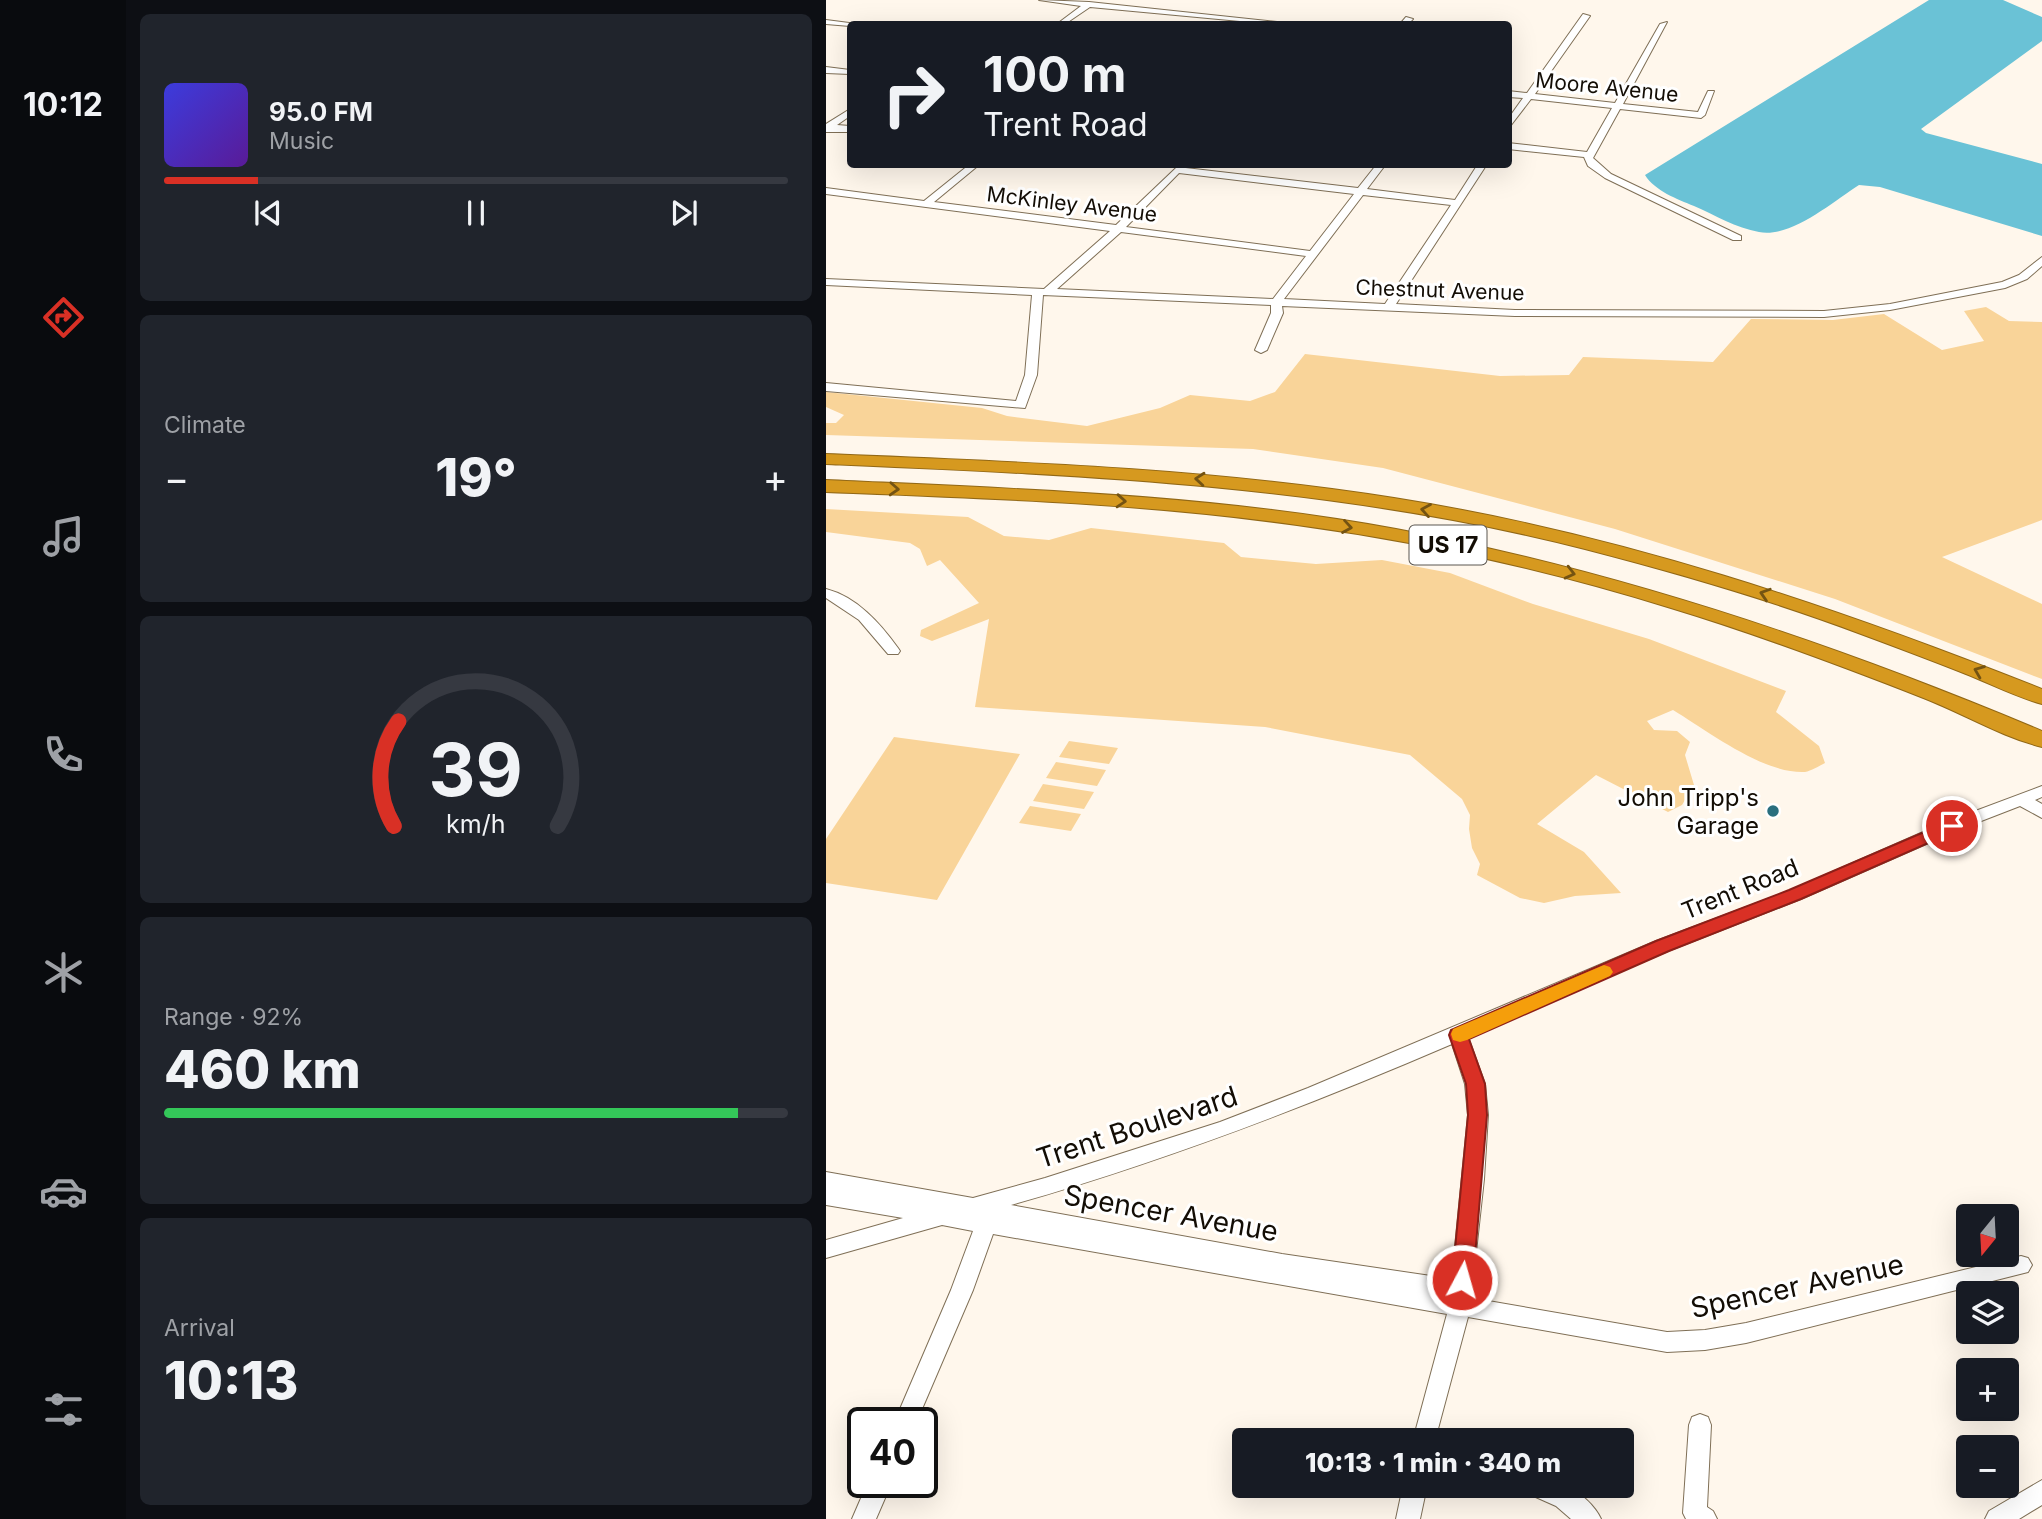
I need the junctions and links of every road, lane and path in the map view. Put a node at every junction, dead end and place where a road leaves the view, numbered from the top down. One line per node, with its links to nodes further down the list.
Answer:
1 (1043, 0): 3 (street)
2 (1179, 0): 4 (street)
3 (1089, 4): 4 (street); 6 (street)
4 (1166, 12): 7 (street)
5 (1586, 16): 15 (street)
6 (1065, 21)
7 (1260, 21)
8 (826, 22): 10 (street)
9 (1664, 23): 16 (street)
10 (847, 24)
11 (826, 70): 12 (street)
12 (847, 72)
13 (1711, 93): 16 (street, Moore Avenue)
14 (1512, 94): 15 (street, Moore Avenue)
15 (1529, 96): 16 (street, Moore Avenue); 18 (street)
16 (1619, 106): 22 (street)
17 (847, 114): 19 (street)
18 (1512, 120)
19 (827, 128): 20 (street)
20 (847, 130)
21 (1512, 146): 22 (street)
22 (1590, 155): 33 (street)
23 (971, 168): 29 (street)
24 (1379, 168): 26 (street)
25 (1480, 168): 28 (street)
26 (1362, 190): 28 (street); 32 (street); 34 (street)
27 (826, 191): 29 (street, McKinley Avenue)
28 (1458, 203): 39 (street)
29 (926, 204): 31 (street, McKinley Avenue)
30 (1027, 205): 31 (street)
31 (1013, 216): 32 (street, McKinley Avenue)
32 (1117, 230): 34 (street, McKinley Avenue); 37 (street)
33 (1737, 238)
34 (1313, 254): 38 (street)
35 (2042, 261): 39 (street, Chestnut Avenue)
36 (826, 282): 37 (street, Chestnut Avenue)
37 (1042, 292): 38 (street, Chestnut Avenue); 41 (street)
38 (1276, 302): 39 (street, Chestnut Avenue); 40 (street)
39 (1388, 308)
40 (1261, 350)
41 (826, 387)
42 (826, 459): 46 (highway, one-way to 42)
43 (826, 486): 47 (highway, US 17, one-way to 47)
44 (826, 593): 45 (street)
45 (893, 651)
46 (2042, 697)
47 (2042, 740)
48 (2042, 791): 49 (street, Trent Road)
49 (2021, 799): 50 (street); 51 (street, Trent Road)
50 (2042, 812)
51 (1458, 1035): 54 (street, Trent Boulevard); 59 (street)
52 (826, 1181): 54 (street, Spencer Avenue)
53 (826, 1196): 55 (street, Spencer Avenue)
54 (969, 1207): 55 (street, Trent Boulevard); 59 (street, Spencer Avenue)
55 (941, 1217): 56 (street, Spencer Avenue); 57 (street, Trent Boulevard)
56 (987, 1222): 59 (street, Spencer Avenue); 60 (street)
57 (826, 1249)
58 (2021, 1265): 59 (street, Spencer Avenue)
59 (1460, 1305): 62 (street)
60 (912, 1407)
61 (1700, 1425): 70 (street)
62 (1427, 1428)
63 (2042, 1492): 71 (street)
64 (873, 1498): 67 (street)
65 (1412, 1498): 68 (street)
66 (1565, 1498): 69 (street)
67 (864, 1519)
68 (1408, 1519)
69 (1589, 1519)
70 (1705, 1519)
71 (1997, 1519)

